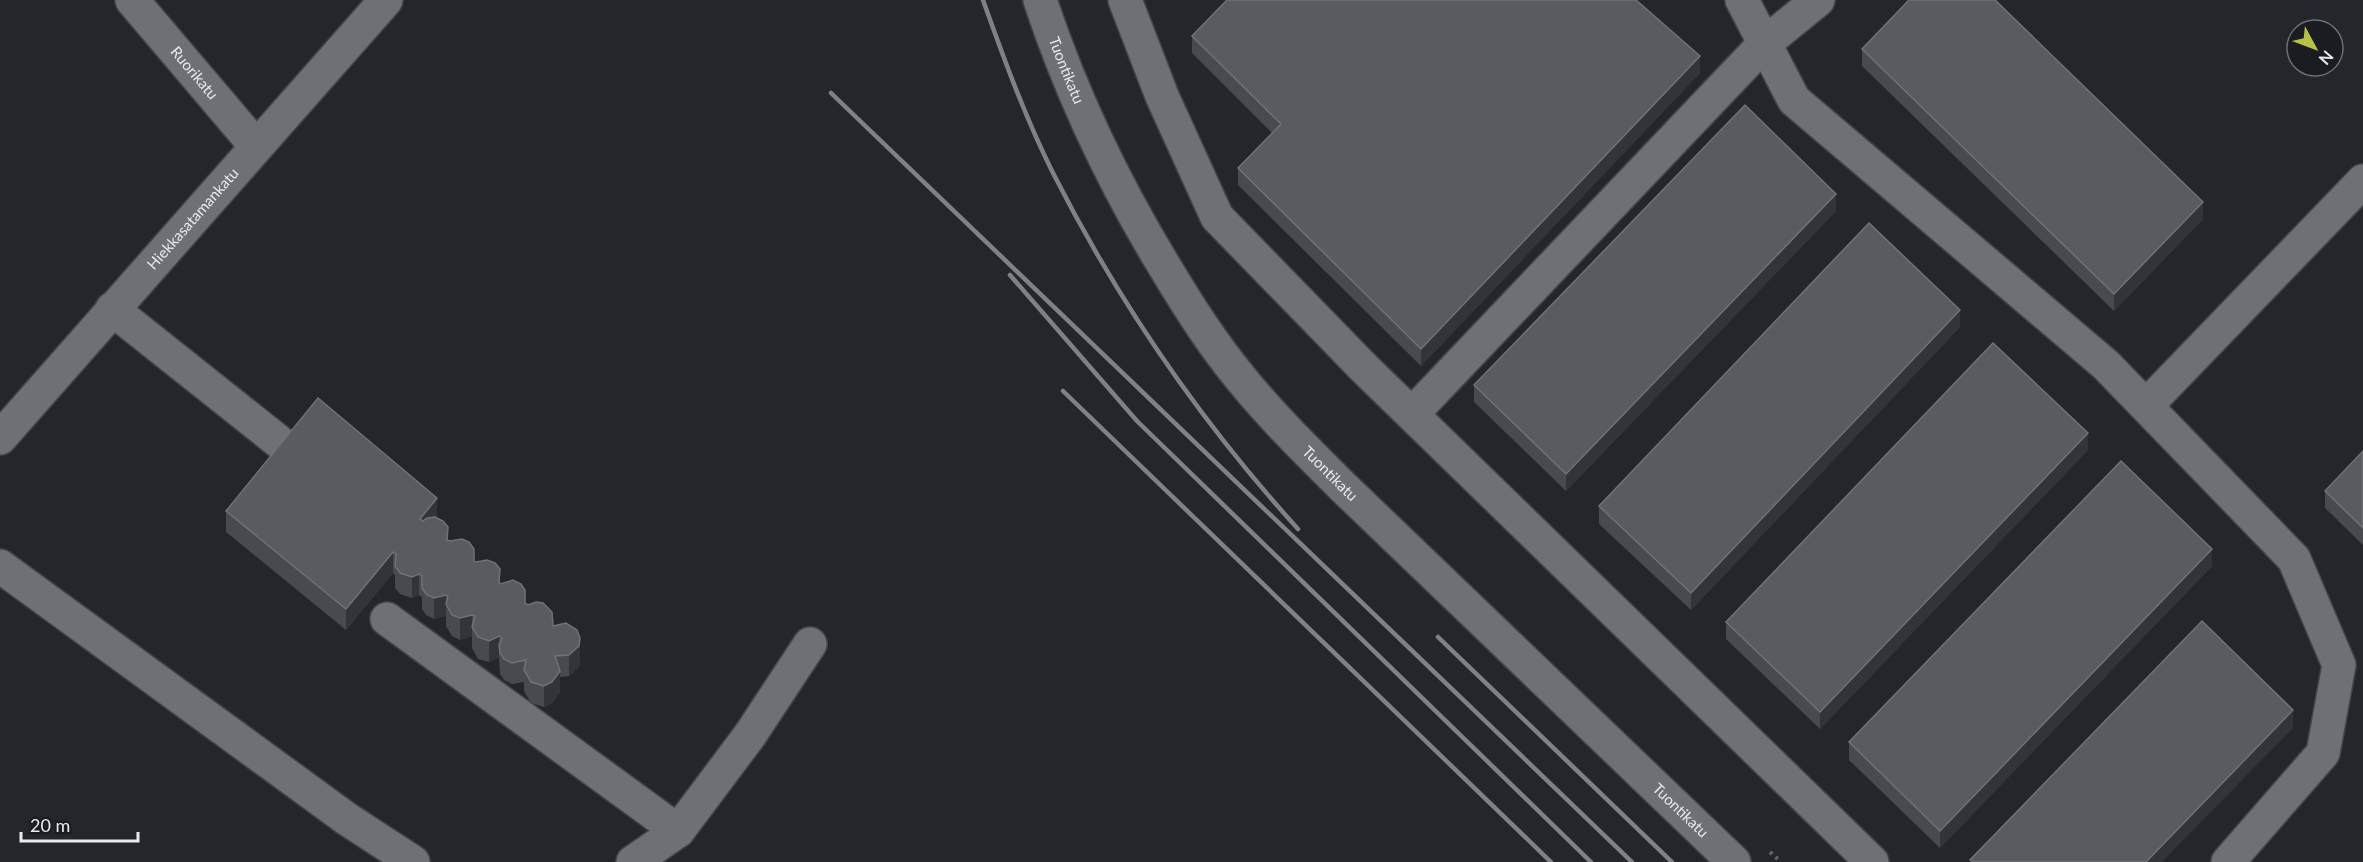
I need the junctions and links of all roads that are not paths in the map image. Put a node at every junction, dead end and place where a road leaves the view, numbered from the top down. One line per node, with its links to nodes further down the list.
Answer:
1 (132, 0): 8 (street, Ruorikatu)
2 (386, 0): 8 (street, Hiekkasatamankatu)
3 (1040, 0): 21 (street, Tuontikatu)
4 (1125, 0): 12 (street)
5 (1742, 0): 7 (street)
6 (1818, 0): 7 (street)
7 (1765, 43): 11 (street); 12 (street)
8 (256, 146): 10 (street, Hiekkasatamankatu)
9 (2363, 181): 11 (street)
10 (112, 309): 13 (street, Hiekkasatamankatu); 14 (street)
11 (2146, 406): 23 (street)
12 (1412, 414): 22 (street)
13 (0, 438)
14 (278, 441)
15 (0, 566): 19 (street)
16 (387, 619): 18 (street)
17 (810, 644): 18 (street)
18 (678, 831): 20 (street)
19 (413, 862)
20 (633, 862)
21 (1734, 862)
22 (1872, 862)
23 (2228, 862)

